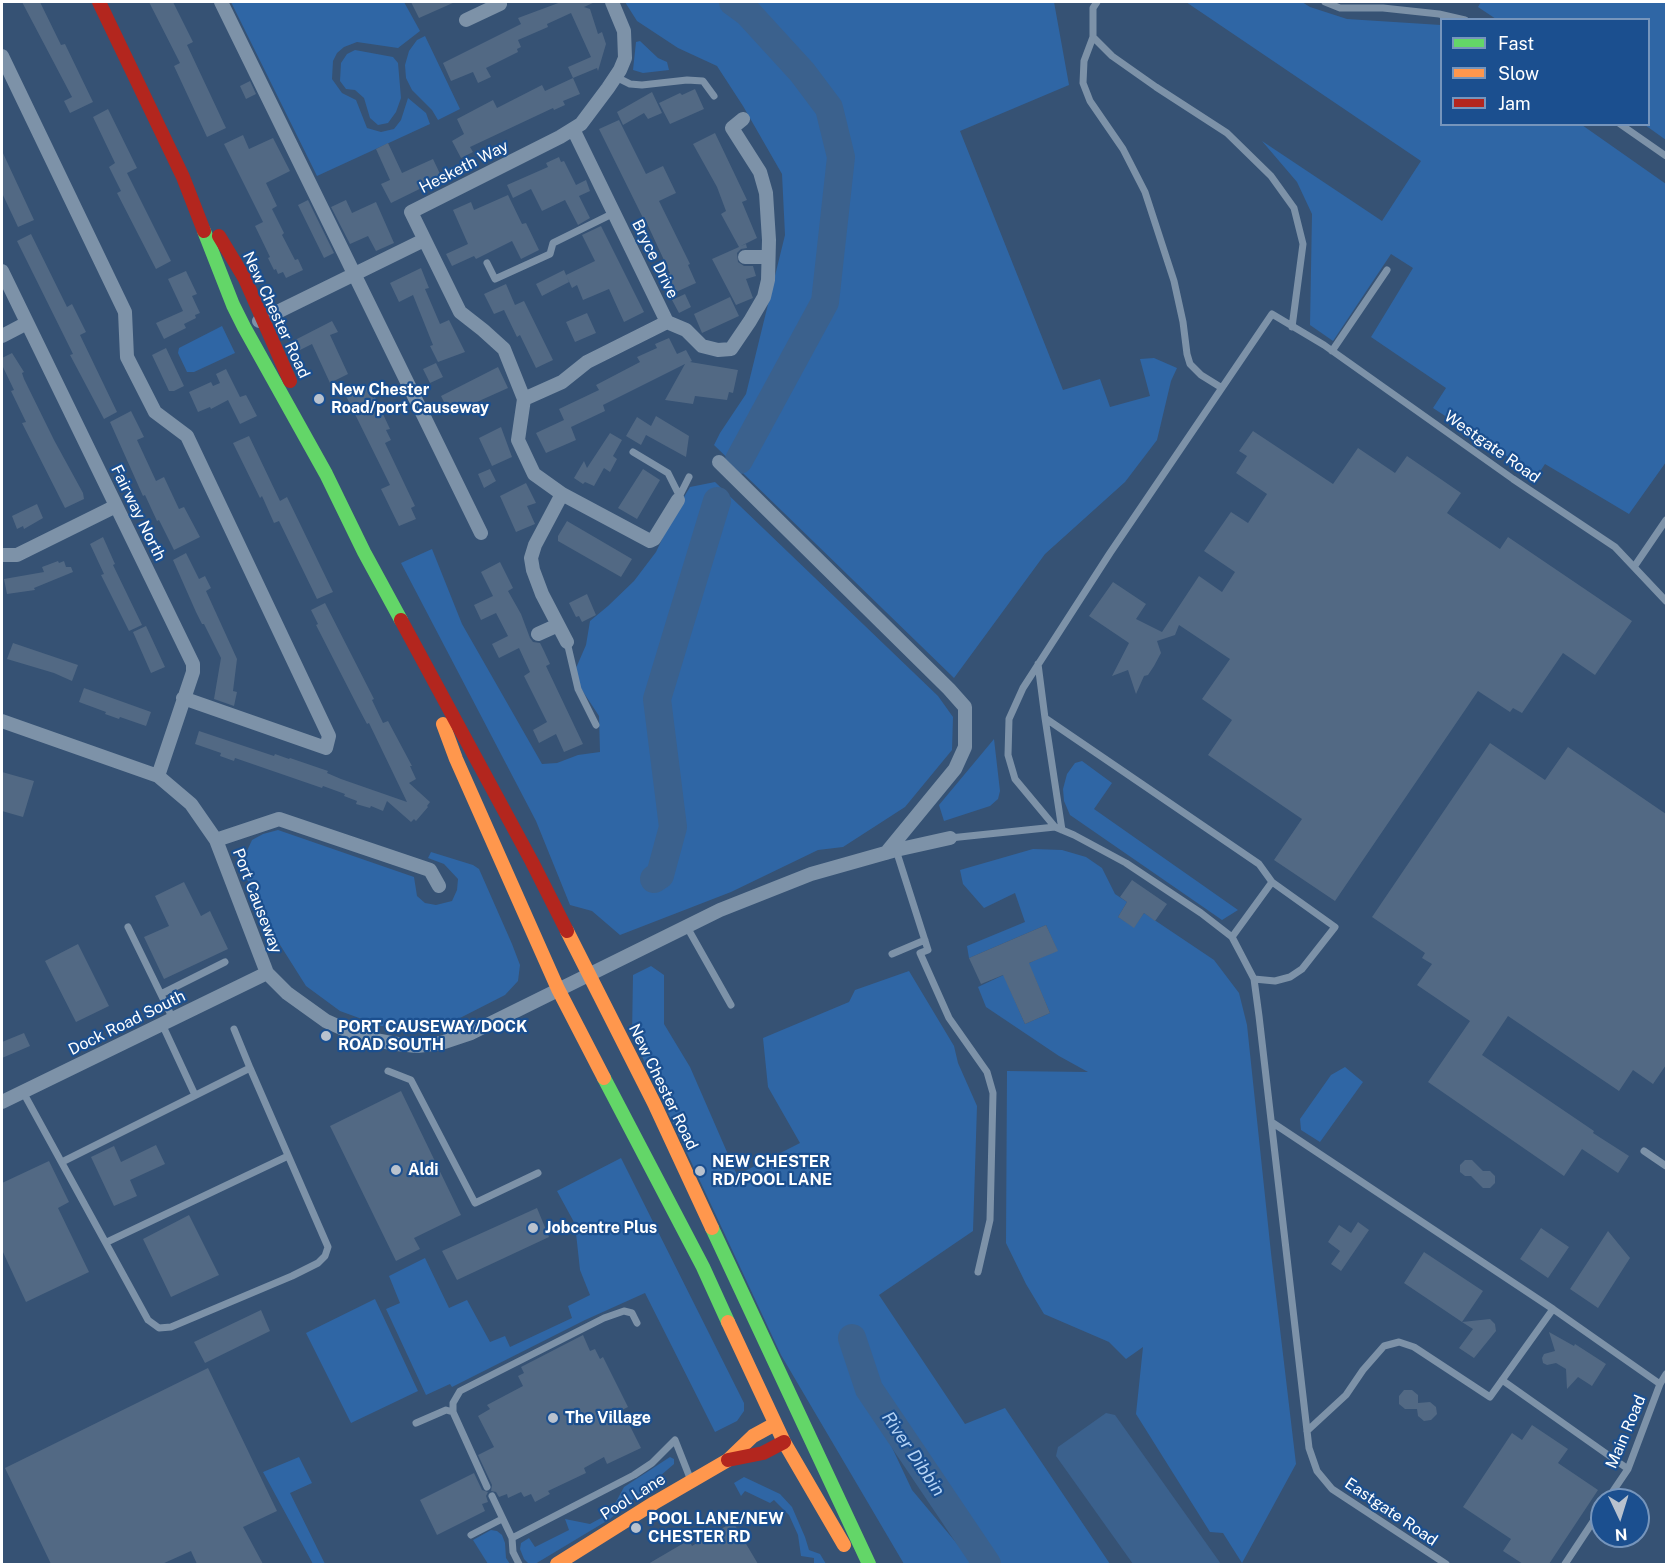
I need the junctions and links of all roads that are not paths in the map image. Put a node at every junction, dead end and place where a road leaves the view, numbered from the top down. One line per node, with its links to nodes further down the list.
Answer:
1 (99, 2): 18 (main road, New Chester Road)
2 (221, 2): 26 (street)
3 (485, 2): 7 (street)
4 (612, 2): 12 (street, Hesketh Way)
5 (1098, 2): 10 (lane)
6 (1325, 2): 8 (lane)
7 (502, 3): 9 (street)
8 (1456, 18)
9 (466, 20)
10 (1093, 37): 31 (lane); 34 (lane)
11 (2, 56): 53 (street)
12 (616, 78): 13 (lane); 16 (street, Hesketh Way)
13 (714, 96)
14 (743, 119): 22 (street)
15 (1623, 126): 17 (lane)
16 (573, 129): 19 (street, Bryce Drive); 20 (street, Hesketh Way)
17 (1666, 156)
18 (183, 177): 27 (main road, New Chester Road); 30 (main road, New Chester Road)
19 (614, 213): 23 (lane); 28 (street, Bryce Drive)
20 (424, 240): 26 (street); 35 (street)
21 (745, 256): 22 (street)
22 (768, 257): 28 (street)
23 (487, 263)
24 (2, 270): 29 (street, Fairway North)
25 (1387, 270): 33 (lane)
26 (355, 274): 27 (street); 44 (street)
27 (262, 319): 30 (street); 38 (main road, New Chester Road)
28 (667, 322): 35 (street, Bryce Drive)
29 (27, 323): 32 (street); 42 (street, Fairway North)
30 (244, 327): 38 (main road, New Chester Road)
31 (1292, 327): 33 (lane, Westgate Road); 34 (lane, Westgate Road)
32 (2, 336)
33 (1332, 351): 46 (lane, Westgate Road)
34 (1222, 388): 52 (lane)
35 (524, 399): 40 (street)
36 (633, 452): 41 (lane)
37 (718, 462): 61 (street)
38 (326, 474): 49 (main road, New Chester Road)
39 (689, 477): 41 (lane)
40 (562, 494): 41 (street); 48 (street)
41 (678, 500)
42 (116, 506): 45 (street); 53 (street, Fairway North)
43 (1666, 520): 46 (lane)
44 (481, 532)
45 (2, 555)
46 (1634, 567): 47 (lane, Westgate Road)
47 (1666, 601)
48 (558, 625): 50 (street); 51 (street)
49 (408, 634): 71 (main road, New Chester Road); 73 (main road, New Chester Road)
50 (538, 634)
51 (567, 642): 56 (lane)
52 (1038, 664): 54 (lane); 58 (lane)
53 (183, 698): 57 (street, Fairway North)
54 (1045, 718): 58 (lane); 62 (lane)
55 (2, 721): 57 (street, Port Causeway)
56 (596, 725)
57 (158, 776): 60 (street, Port Causeway)
58 (1059, 829): 59 (lane); 66 (lane)
59 (950, 838): 61 (street, Port Causeway)
60 (216, 840): 63 (street, Port Causeway); 70 (street, Port Causeway)
61 (891, 851): 65 (street, Port Causeway); 67 (lane)
62 (1272, 882): 66 (lane); 72 (lane)
63 (439, 886)
64 (128, 927): 74 (lane)
65 (687, 927): 71 (street, Port Causeway); 75 (lane)
66 (1232, 937): 72 (lane)
67 (926, 940): 68 (lane); 90 (lane)
68 (892, 954)
69 (225, 962): 74 (lane)
70 (267, 973): 73 (street, Port Causeway); 76 (street, Dock Road South)
71 (588, 974): 73 (street, Port Causeway); 97 (main road, New Chester Road)
72 (1254, 979): 83 (lane, Eastgate Road)
73 (558, 989): 99 (main road, New Chester Road)
74 (161, 994): 76 (lane)
75 (731, 1005)
76 (168, 1021): 80 (street, Dock Road South); 81 (lane)
77 (234, 1029): 78 (lane)
78 (250, 1068): 81 (lane); 85 (lane)
79 (388, 1071): 88 (lane)
80 (23, 1092): 82 (street, Dock Road South); 86 (lane)
81 (195, 1095): 86 (lane)
82 (2, 1102)
83 (1273, 1124): 91 (lane); 100 (lane, Eastgate Road)
84 (1644, 1151): 87 (lane)
85 (288, 1156): 89 (lane); 89 (lane)
86 (62, 1162): 89 (lane)
87 (1666, 1166)
88 (538, 1173)
89 (107, 1242)
90 (978, 1272)
91 (1553, 1309): 94 (lane); 95 (lane)
92 (637, 1323): 96 (lane)
93 (1666, 1374): 95 (lane, Main Road)
94 (1502, 1380): 100 (lane); 103 (lane)
95 (1660, 1384): 103 (lane, Main Road)
96 (453, 1412): 98 (lane); 105 (lane)
97 (800, 1420): 99 (main road); 101 (main road); 116 (main road, New Chester Road)
98 (416, 1423)
99 (775, 1424): 101 (main road, New Chester Road); 102 (main road, Pool Lane)
100 (1307, 1431): 117 (lane, Eastgate Road)
101 (784, 1442): 102 (main road, Pool Lane); 115 (main road, New Chester Road)
102 (728, 1460): 104 (main road, Pool Lane)
103 (1628, 1469): 106 (lane, Main Road)
104 (691, 1480): 111 (lane); 112 (main road, Pool Lane)
105 (487, 1487)
106 (1615, 1488)
107 (492, 1496): 108 (lane)
108 (502, 1519): 110 (lane); 111 (lane)
109 (1590, 1526): 118 (lane)
110 (471, 1534)
111 (512, 1538): 113 (lane)
112 (572, 1561): 114 (main road, Pool Lane)
113 (519, 1564)
114 (557, 1564)
115 (856, 1564)
116 (869, 1564)
117 (1446, 1564)
118 (1565, 1564)

